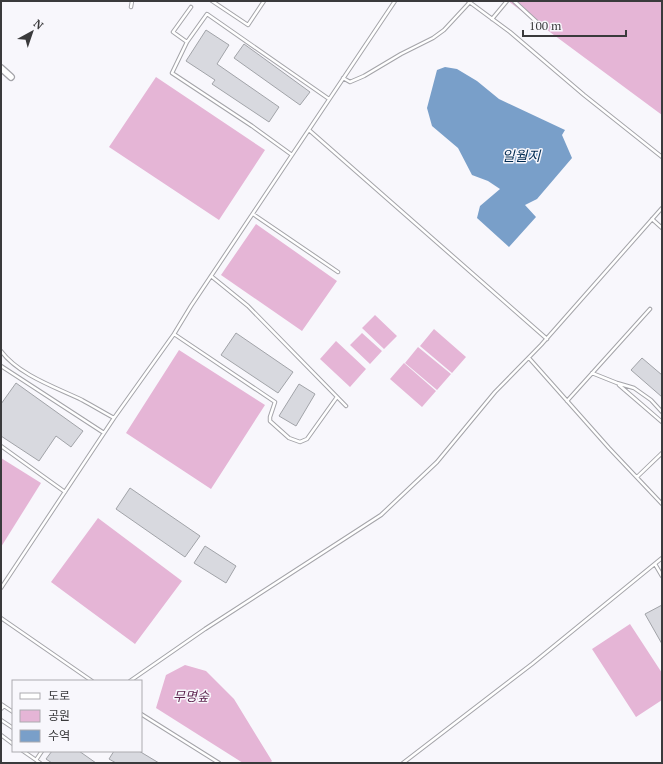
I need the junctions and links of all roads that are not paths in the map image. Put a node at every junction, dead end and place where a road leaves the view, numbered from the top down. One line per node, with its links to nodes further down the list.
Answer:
1 (132, 1): 8 (lane)
2 (212, 1): 3 (lane)
3 (264, 1)
4 (395, 1): 15 (lane)
5 (507, 1): 10 (lane)
6 (514, 1): 11 (lane)
7 (469, 2): 10 (lane); 15 (lane)
8 (131, 7)
9 (191, 7): 12 (lane)
10 (492, 19): 19 (lane)
11 (540, 25)
12 (187, 42): 16 (lane); 18 (lane)
13 (1, 68): 14 (street)
14 (11, 77)
15 (343, 78): 16 (lane)
16 (329, 99): 17 (lane)
17 (309, 130): 18 (lane); 28 (lane)
18 (292, 155): 21 (lane)
19 (662, 157)
20 (662, 208): 22 (lane)
21 (253, 214): 24 (lane); 25 (lane)
22 (652, 219): 23 (lane); 28 (lane)
23 (662, 228)
24 (338, 272)
25 (211, 276): 27 (lane); 34 (lane)
26 (650, 309): 32 (lane)
27 (174, 334): 34 (lane); 38 (lane)
28 (547, 339): 30 (lane)
29 (1, 351): 38 (lane)
30 (529, 358): 35 (lane); 52 (lane)
31 (1, 366): 40 (lane)
32 (592, 373): 33 (lane); 35 (lane)
33 (617, 383): 37 (lane); 39 (lane)
34 (337, 397): 36 (lane)
35 (567, 401): 43 (lane)
36 (346, 406)
37 (662, 412)
38 (114, 418): 40 (lane)
39 (662, 422)
40 (104, 433): 44 (lane)
41 (1, 446): 44 (lane)
42 (662, 452): 43 (lane)
43 (637, 477): 45 (lane)
44 (65, 492): 49 (lane)
45 (662, 504)
46 (662, 558): 47 (lane)
47 (655, 564): 48 (lane); 66 (lane)
48 (662, 576)
49 (1, 588)
50 (1, 618): 51 (lane)
51 (88, 680)
52 (131, 680)
53 (2, 705): 54 (lane); 55 (lane)
54 (1, 710)
55 (12, 711)
56 (142, 715): 65 (lane)
57 (1, 720): 58 (lane)
58 (12, 727)
59 (1, 736): 60 (lane)
60 (12, 743)
61 (24, 752): 63 (lane)
62 (41, 752): 63 (lane)
63 (36, 760): 64 (lane)
64 (40, 763)
65 (219, 763)
66 (403, 763)

